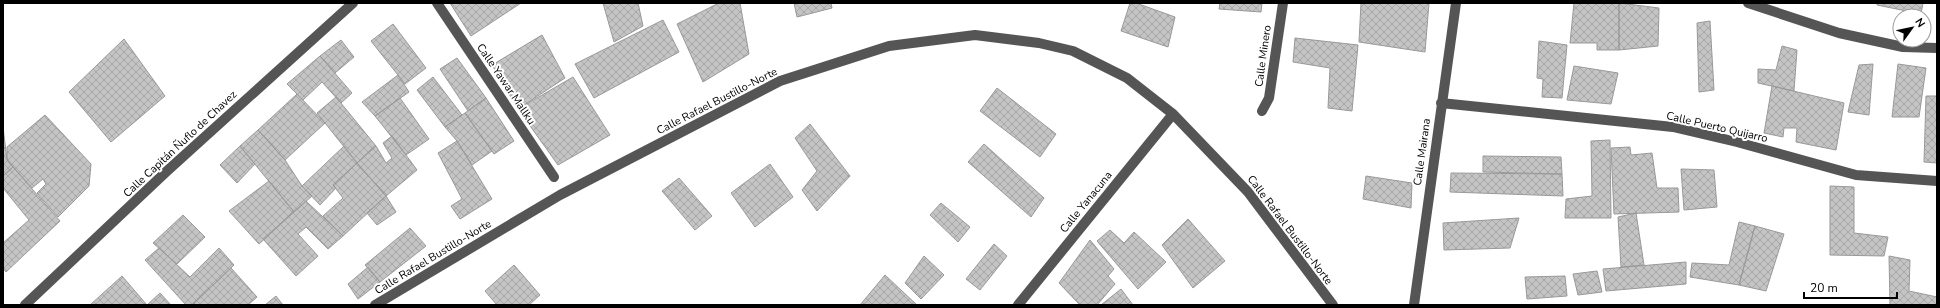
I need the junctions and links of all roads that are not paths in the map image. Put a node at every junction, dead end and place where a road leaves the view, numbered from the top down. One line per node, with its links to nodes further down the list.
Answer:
1 (353, 3): 12 (street, Calle Capitán Ñuflo de Chavez)
2 (438, 3): 10 (street, Calle Yawar Mallku)
3 (1283, 3): 8 (street, Calle Minero)
4 (1456, 3): 7 (street, Calle Mairana)
5 (1748, 3): 6 (street)
6 (1937, 48)
7 (1441, 104): 11 (street, Calle Puerto Quijarro); 16 (street, Calle Mairana)
8 (1262, 112)
9 (1173, 114): 13 (street, Calle Rafael Bustillo-Norte); 14 (street, Calle Yanacuna); 15 (street, Calle Rafael Bustillo-Norte)
10 (554, 177)
11 (1937, 181)
12 (26, 305)
13 (375, 305)
14 (1018, 305)
15 (1333, 305)
16 (1414, 305)

